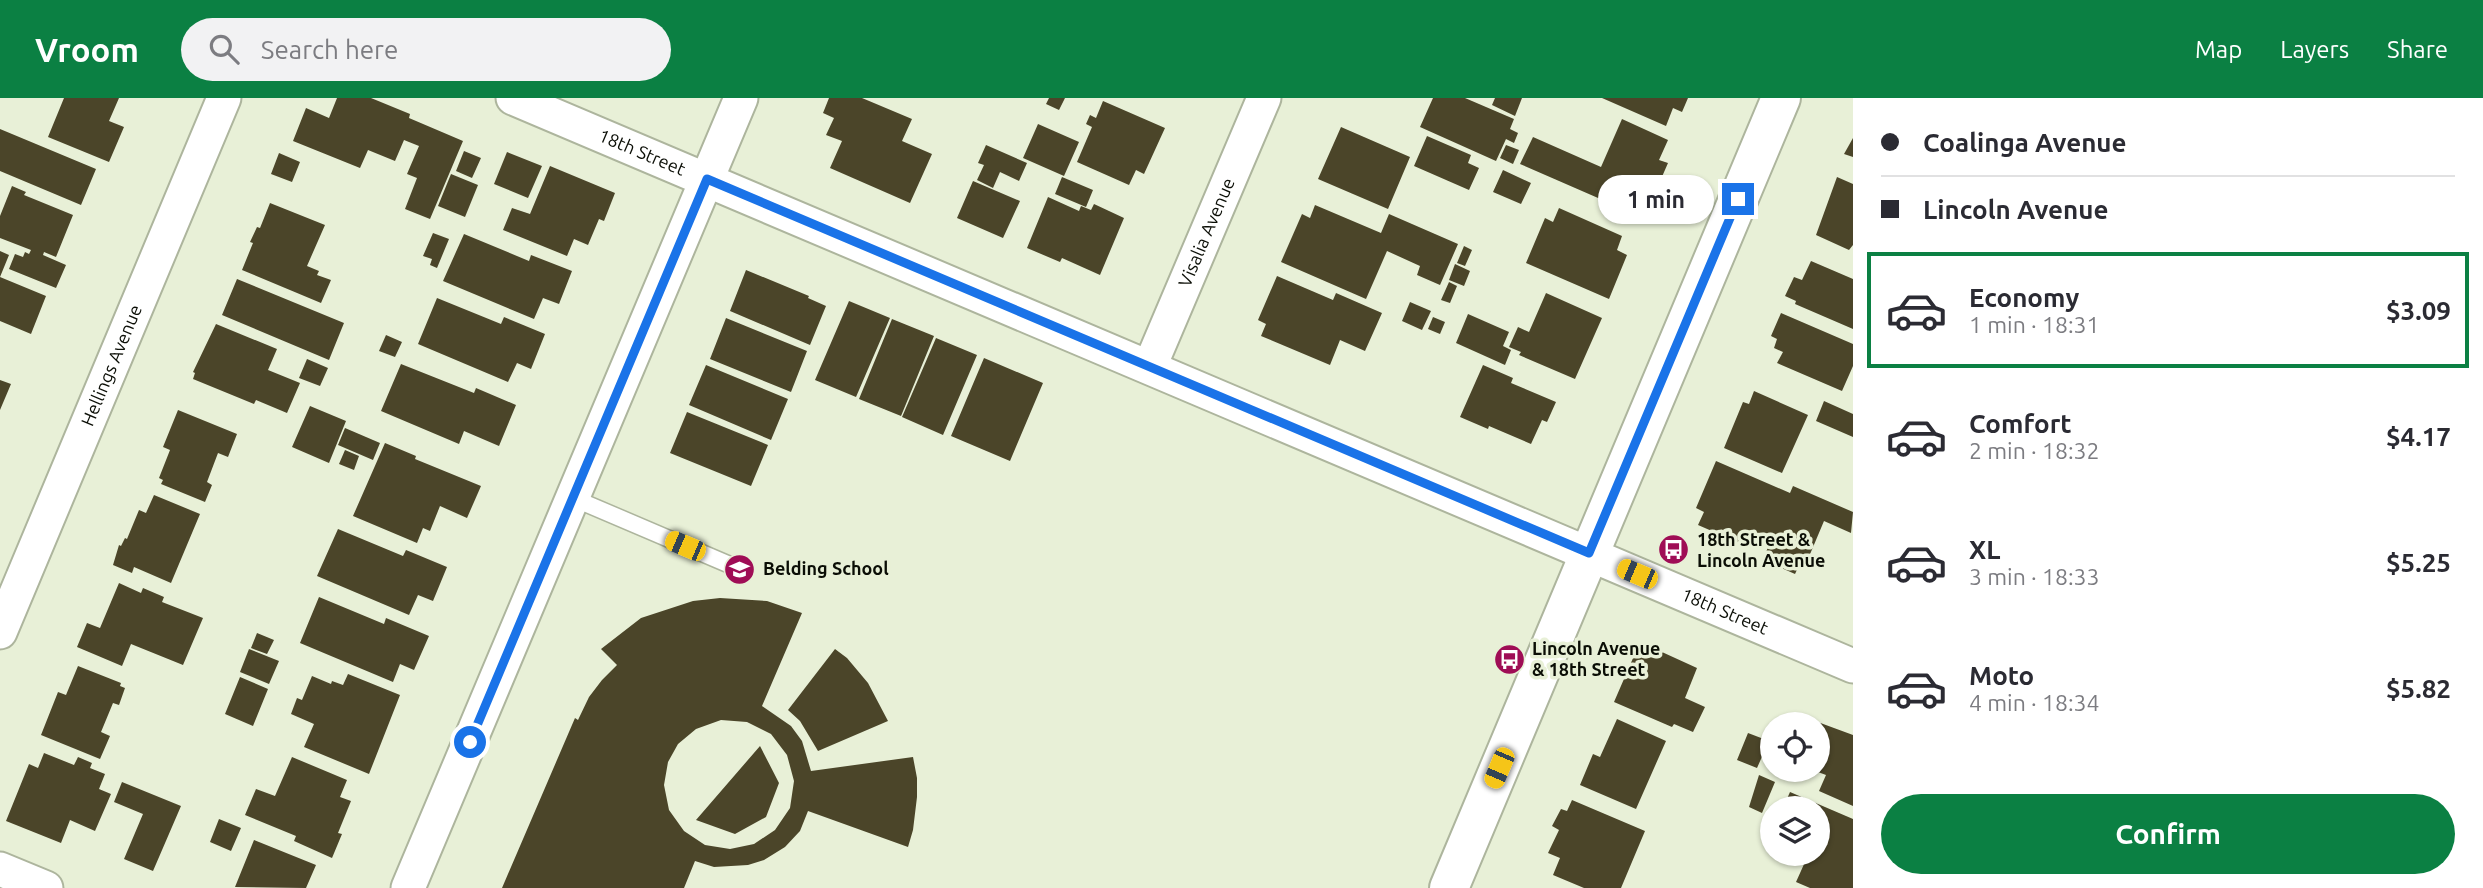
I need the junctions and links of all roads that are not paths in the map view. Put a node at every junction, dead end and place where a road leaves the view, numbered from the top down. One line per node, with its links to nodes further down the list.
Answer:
1 (224, 98): 11 (street, Hellings Avenue)
2 (513, 98): 6 (street, 18th Street)
3 (741, 98): 6 (street)
4 (1264, 98): 7 (street, Visalia Avenue)
5 (1781, 98): 9 (street)
6 (707, 179): 7 (street, 18th Street); 8 (street)
7 (1150, 366): 9 (street, 18th Street)
8 (573, 498): 10 (lane); 15 (street)
9 (1589, 553): 12 (street, 18th Street); 16 (street)
10 (730, 565)
11 (0, 632)
12 (1853, 666)
13 (0, 869): 14 (street)
14 (46, 888)
15 (408, 888)
16 (1449, 888)

